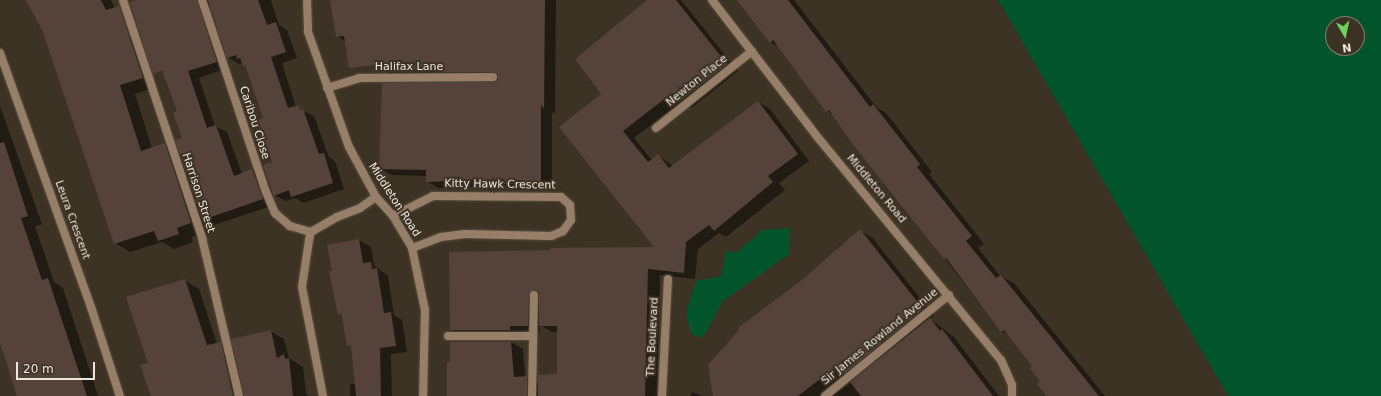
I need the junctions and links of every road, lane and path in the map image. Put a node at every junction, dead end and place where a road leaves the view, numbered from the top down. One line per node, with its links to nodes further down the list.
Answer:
1 (123, 0): 20 (street, Harrison Street)
2 (202, 0): 12 (street, Caribou Close)
3 (307, 0): 8 (street, Middleton Road)
4 (712, 0): 5 (street, Middleton Road)
5 (752, 51): 9 (street, Newton Place); 16 (street, Middleton Road)
6 (0, 55): 19 (street, Leura Crescent)
7 (493, 77): 8 (street, Halifax Lane)
8 (326, 88): 10 (street, Middleton Road)
9 (656, 128)
10 (376, 197): 11 (street, Middleton Road); 12 (street)
11 (393, 216): 13 (street, Middleton Road); 13 (street, Kitty Hawk Crescent)
12 (311, 232): 21 (street)
13 (412, 248): 22 (street, Middleton Road)
14 (668, 279): 24 (street, The Boulevard)
15 (534, 295): 18 (street)
16 (949, 295): 25 (street, Sir James Rowland Avenue); 26 (street, Middleton Road)
17 (448, 336): 18 (street)
18 (532, 336): 23 (street)
19 (120, 396)
20 (239, 396)
21 (323, 396)
22 (423, 396)
23 (532, 396)
24 (662, 396)
25 (825, 396)
26 (1012, 396)

